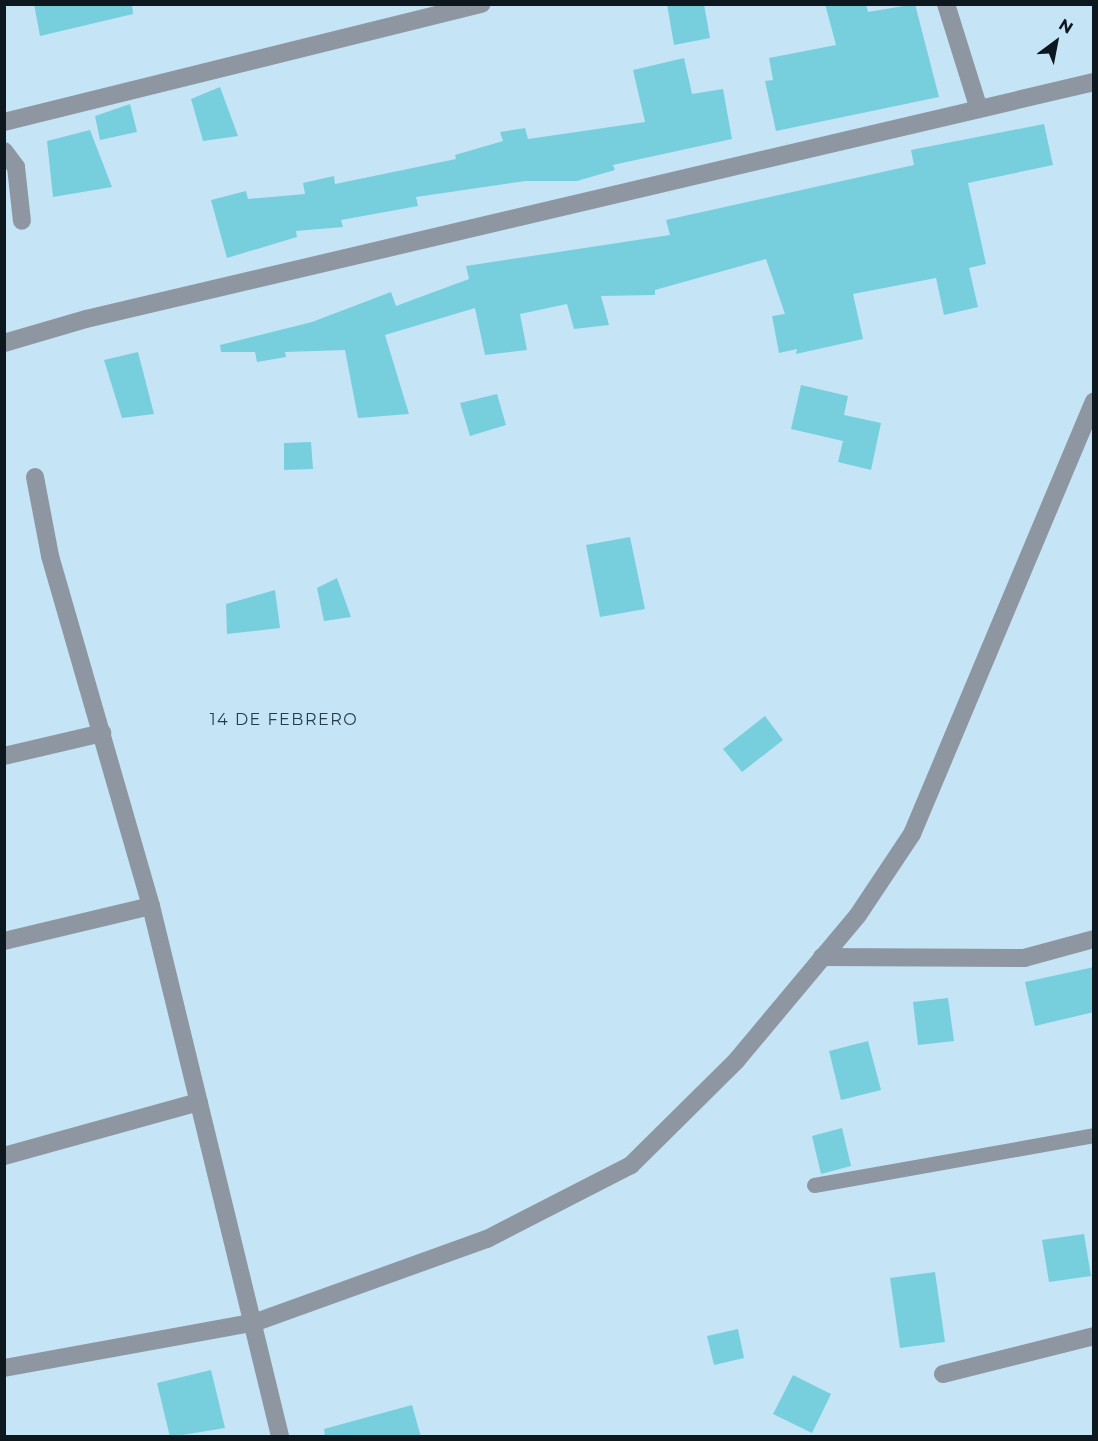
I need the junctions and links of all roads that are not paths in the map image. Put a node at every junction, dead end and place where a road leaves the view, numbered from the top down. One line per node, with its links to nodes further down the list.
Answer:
1 (482, 4): 5 (street)
2 (946, 4): 4 (street)
3 (1094, 82): 4 (street)
4 (979, 109): 8 (street)
5 (4, 122)
6 (4, 151): 7 (street)
7 (22, 221)
8 (4, 343)
9 (1092, 413): 16 (street)
10 (35, 477): 11 (street)
11 (102, 733): 12 (street); 13 (street)
12 (4, 756)
13 (151, 906): 15 (street); 17 (street)
14 (1094, 939): 16 (street)
15 (4, 941)
16 (822, 957): 21 (street)
17 (199, 1102): 19 (street); 21 (street)
18 (1094, 1136): 20 (lane)
19 (4, 1156)
20 (814, 1185)
21 (256, 1322): 23 (street); 25 (street)
22 (1094, 1336): 24 (street)
23 (4, 1368)
24 (943, 1374)
25 (280, 1437)

